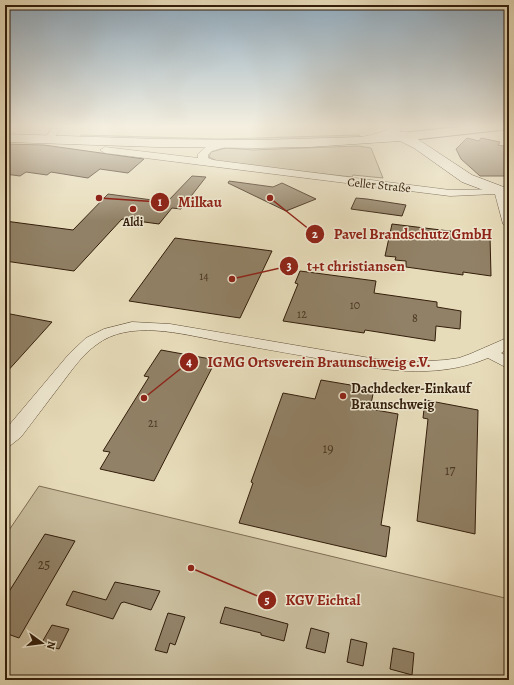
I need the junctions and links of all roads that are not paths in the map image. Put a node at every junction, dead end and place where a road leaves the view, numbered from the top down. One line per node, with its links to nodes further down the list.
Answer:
1 (168, 157): 5 (street, Celler Straße)
2 (203, 157): 5 (street, Celler Straße)
3 (428, 157): 6 (main road)
4 (430, 157): 7 (main road)
5 (213, 164): 6 (street, Celler Straße)
6 (471, 193): 7 (main road)
7 (505, 198): 8 (street)
8 (509, 224)
9 (509, 342): 10 (street)
10 (490, 353): 11 (street); 12 (street)
11 (509, 364)
12 (5, 440)

